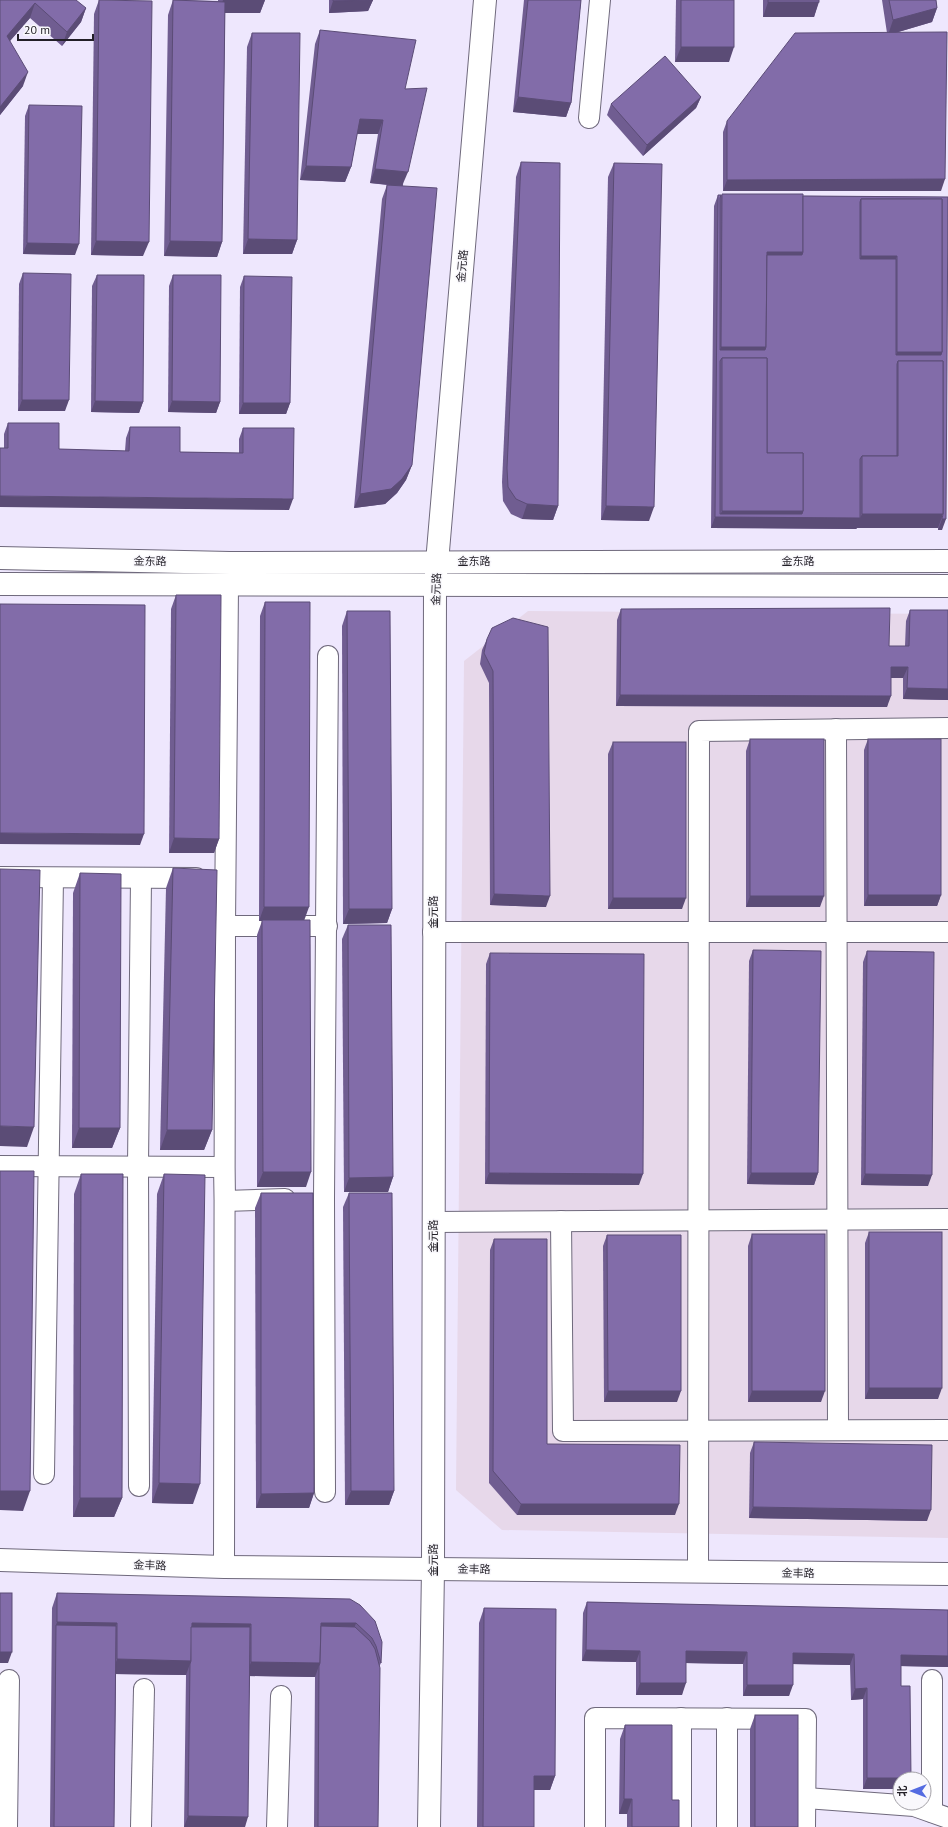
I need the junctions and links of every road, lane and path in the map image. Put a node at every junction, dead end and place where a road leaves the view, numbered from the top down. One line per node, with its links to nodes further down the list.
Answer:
1 (485, 0): 5 (street, 金元路)
2 (600, 0): 3 (street)
3 (589, 118)
4 (0, 558): 5 (street, 金东路)
5 (438, 561): 6 (street, 金东路); 9 (street, 金元路)
6 (948, 561)
7 (0, 584): 8 (street)
8 (228, 586): 9 (street); 17 (street)
9 (435, 586): 10 (street); 20 (street, 金元路)
10 (948, 586)
11 (328, 656): 19 (street)
12 (948, 728): 13 (street)
13 (836, 729): 21 (street); 22 (street)
14 (0, 877): 15 (street)
15 (53, 878): 16 (street); 25 (street)
16 (141, 878): 17 (street); 26 (street)
17 (225, 878): 18 (street)
18 (225, 926): 19 (street); 27 (street)
19 (327, 926): 28 (street)
20 (433, 932): 21 (street); 34 (street, 金元路)
21 (699, 932): 22 (street); 32 (street)
22 (836, 932): 23 (street); 30 (street)
23 (948, 932)
24 (0, 1166): 25 (street)
25 (49, 1166): 26 (street); 38 (street)
26 (138, 1166): 27 (street); 39 (street)
27 (224, 1167): 29 (street)
28 (312, 1199): 29 (street); 40 (street)
29 (225, 1201): 42 (street)
30 (838, 1219): 31 (street); 32 (street); 35 (street)
31 (948, 1219)
32 (698, 1220): 33 (street); 37 (street)
33 (561, 1221): 34 (street); 37 (street)
34 (433, 1222): 43 (street, 金元路)
35 (838, 1430): 36 (street); 37 (street)
36 (948, 1430)
37 (698, 1431): 44 (street)
38 (44, 1474)
39 (139, 1486)
40 (325, 1492)
41 (0, 1560): 42 (street, 金丰路)
42 (224, 1567): 43 (street, 金丰路)
43 (433, 1569): 44 (street, 金丰路); 57 (street, 金元路)
44 (698, 1572): 45 (street, 金丰路)
45 (948, 1574)
46 (10, 1680): 54 (street)
47 (932, 1680): 53 (street)
48 (144, 1689): 55 (street)
49 (281, 1696): 56 (street)
50 (681, 1718): 51 (street); 58 (street); 59 (street)
51 (727, 1718): 52 (street); 60 (street)
52 (806, 1798): 53 (street); 61 (street)
53 (940, 1815)
54 (8, 1827)
55 (141, 1827)
56 (277, 1827)
57 (429, 1827)
58 (595, 1827)
59 (681, 1827)
60 (727, 1827)
61 (805, 1827)

